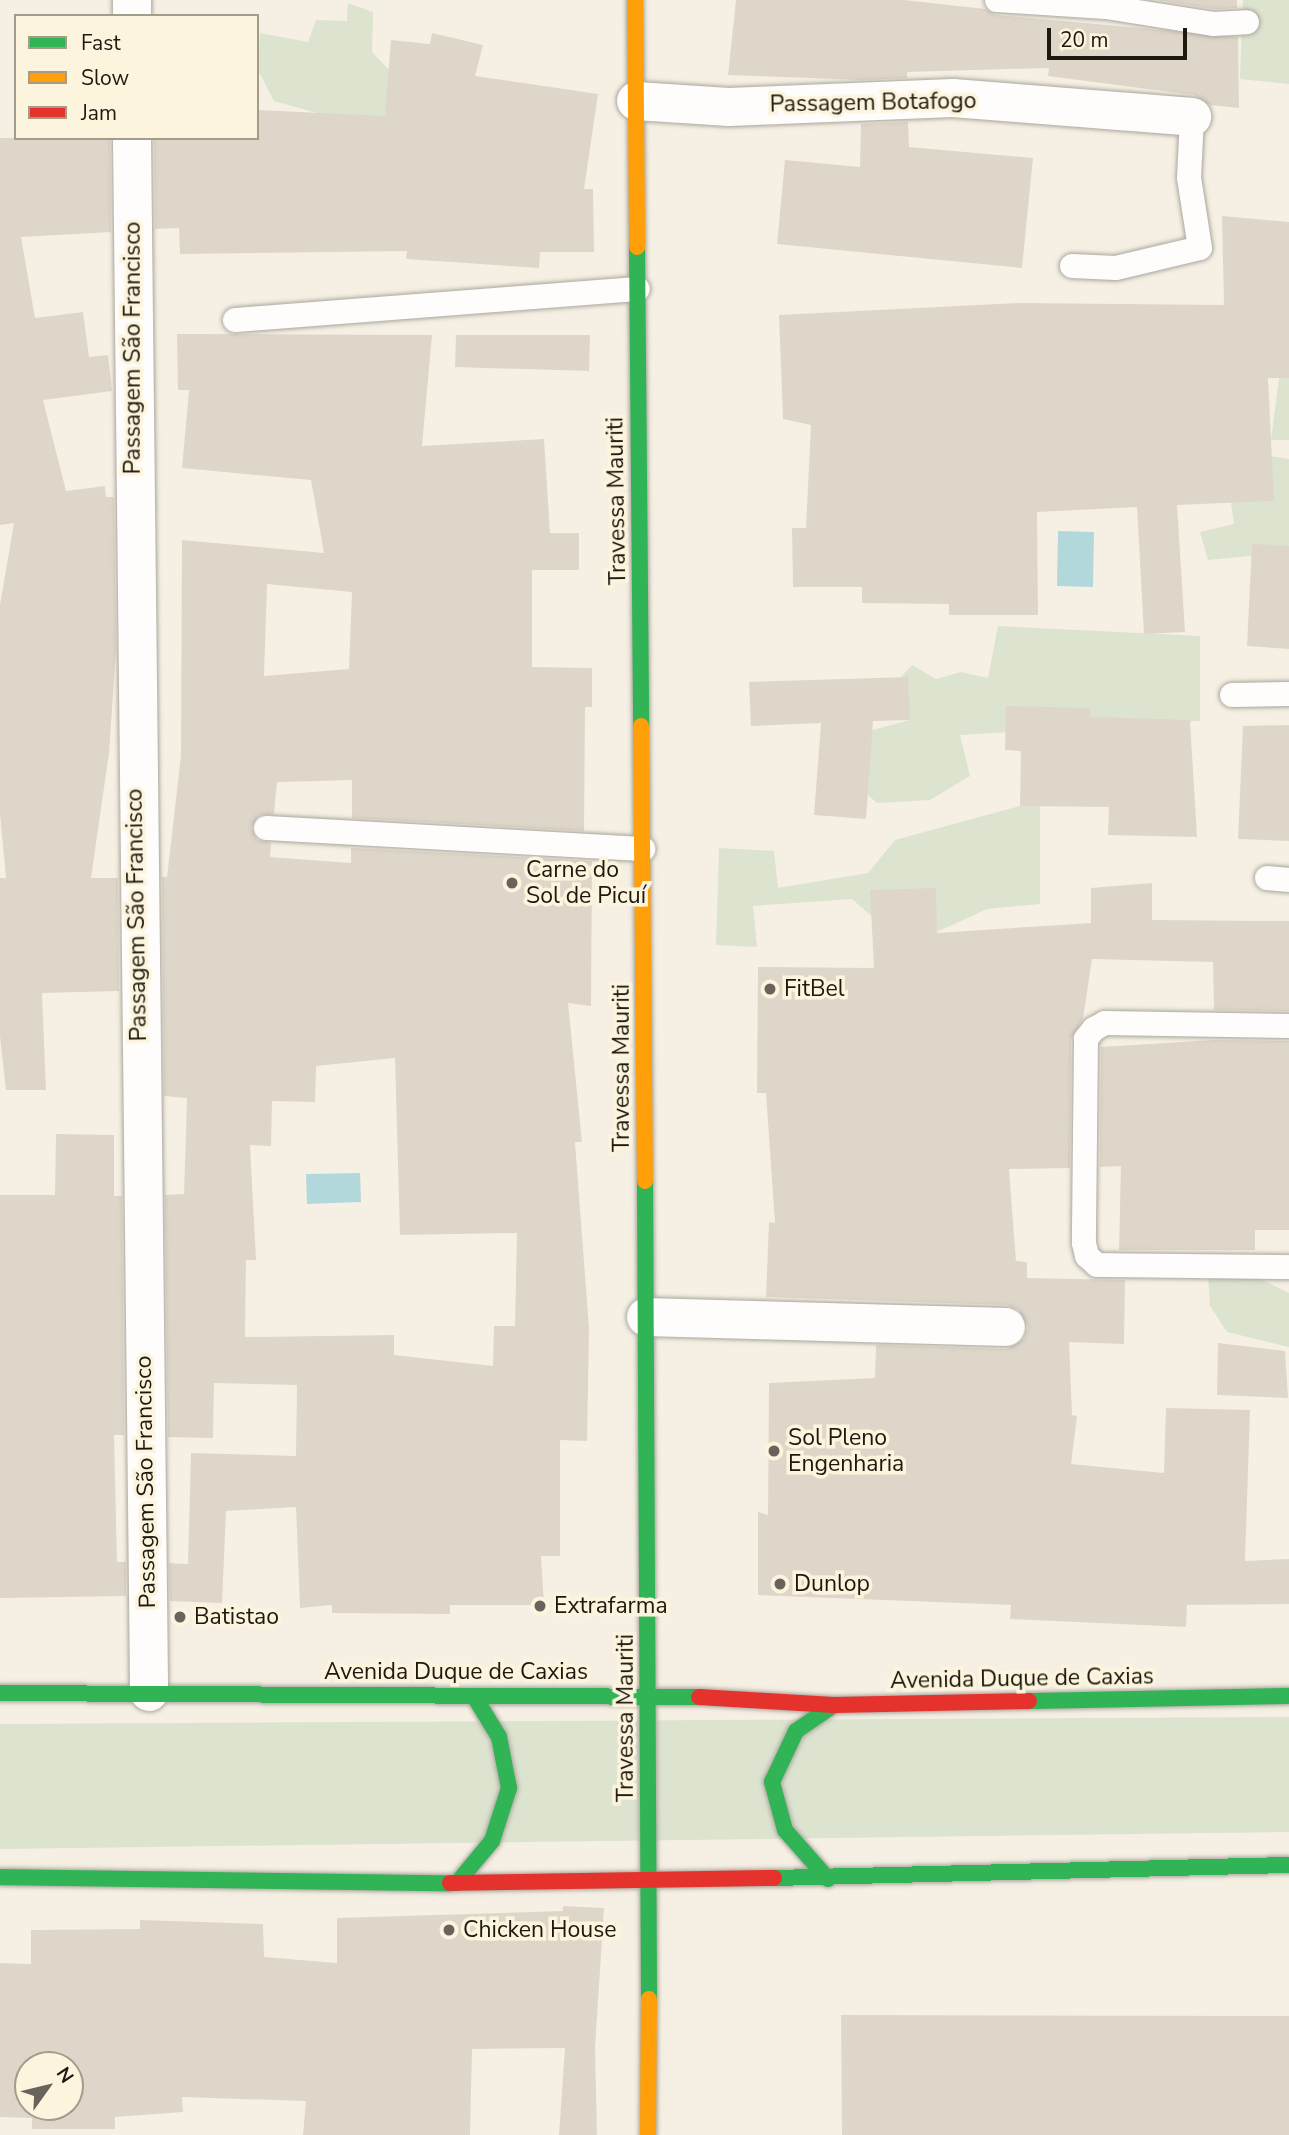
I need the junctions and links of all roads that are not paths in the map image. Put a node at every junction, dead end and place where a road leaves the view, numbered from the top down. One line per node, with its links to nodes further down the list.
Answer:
1 (635, 0): 4 (main road, Travessa Mauriti)
2 (997, 0): 3 (lane)
3 (1247, 22)
4 (636, 102): 5 (street, Passagem Botafogo); 8 (main road, Travessa Mauriti)
5 (1192, 117): 7 (lane)
6 (132, 140): 18 (street, Passagem São Francisco)
7 (1072, 266)
8 (638, 289): 9 (lane); 13 (main road, Travessa Mauriti)
9 (235, 320)
10 (1289, 694): 11 (lane)
11 (1232, 695)
12 (266, 828): 13 (lane)
13 (643, 849): 16 (main road, Travessa Mauriti)
14 (1289, 1026): 15 (lane)
15 (1289, 1267)
16 (646, 1317): 17 (street); 20 (main road, Travessa Mauriti)
17 (1006, 1327)
18 (149, 1692): 19 (main road, Avenida Duque de Caxias); 21 (main road, Avenida Duque de Caxias)
19 (0, 1693)
20 (650, 1695): 21 (main road, Avenida Duque de Caxias); 23 (main road, Avenida Duque de Caxias); 25 (main road, Travessa Mauriti)
21 (474, 1696): 28 (main road)
22 (1289, 1696): 23 (main road, Avenida Duque de Caxias)
23 (834, 1706): 27 (main road)
24 (1289, 1865): 27 (main road)
25 (647, 1876): 27 (main road); 28 (main road); 29 (main road, Travessa Mauriti)
26 (0, 1877): 28 (main road)
27 (828, 1879)
28 (457, 1883)
29 (648, 2135)

